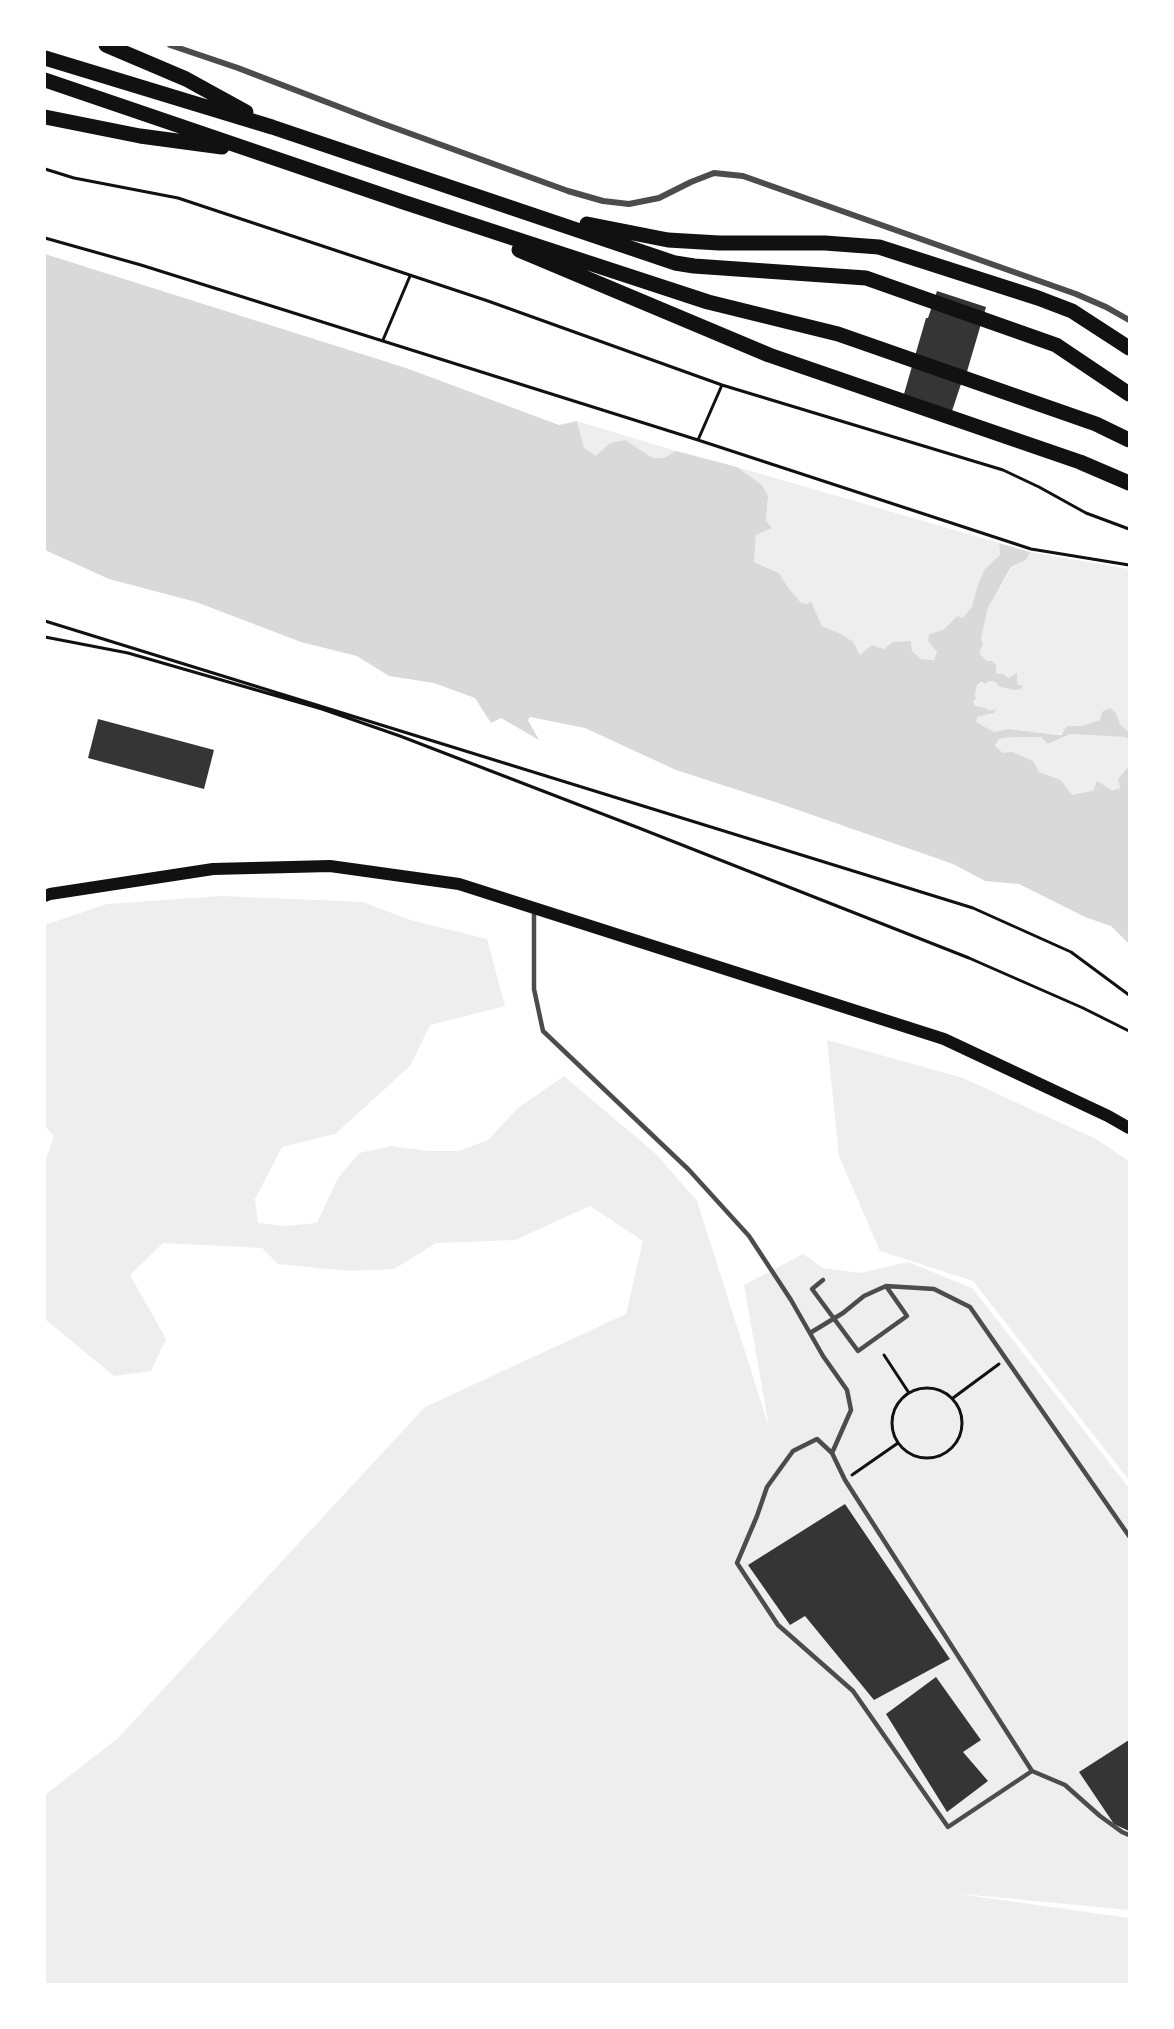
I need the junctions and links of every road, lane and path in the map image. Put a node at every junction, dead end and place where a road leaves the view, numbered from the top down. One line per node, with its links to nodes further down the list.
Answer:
1 (106, 45): 6 (highway)
2 (170, 45): 13 (street)
3 (45, 57): 6 (highway)
4 (45, 80): 7 (highway)
5 (45, 117): 7 (highway)
6 (272, 127): 10 (highway)
7 (258, 152): 9 (highway)
8 (45, 169): 12 (path)
9 (402, 202): 19 (highway); 20 (highway)
10 (534, 214): 15 (highway); 17 (highway)
11 (45, 237): 14 (path)
12 (410, 276): 14 (path); 16 (path)
13 (1129, 320)
14 (383, 341): 18 (path)
15 (1129, 348)
16 (722, 385): 18 (path); 21 (path)
17 (1129, 394)
18 (698, 440): 22 (path)
19 (1129, 440)
20 (1129, 483)
21 (1129, 529)
22 (1129, 565)
23 (45, 621): 27 (path)
24 (45, 637): 28 (path)
25 (45, 896): 26 (main road)
26 (534, 908): 29 (main road); 33 (lane)
27 (1129, 995)
28 (1129, 1031)
29 (1129, 1128)
30 (823, 1280): 32 (lane)
31 (886, 1286): 32 (lane); 32 (lane); 35 (lane)
32 (834, 1318): 33 (lane)
33 (810, 1333): 39 (lane)
34 (884, 1355): 36 (path)
35 (1006, 1358): 37 (path); 41 (lane)
36 (909, 1393): 37 (path); 38 (path)
37 (952, 1398): 38 (path)
38 (899, 1443): 40 (path)
39 (832, 1453): 40 (lane); 42 (lane)
40 (845, 1480): 42 (lane)
41 (1129, 1536)
42 (1032, 1772): 43 (lane)
43 (1129, 1834)

